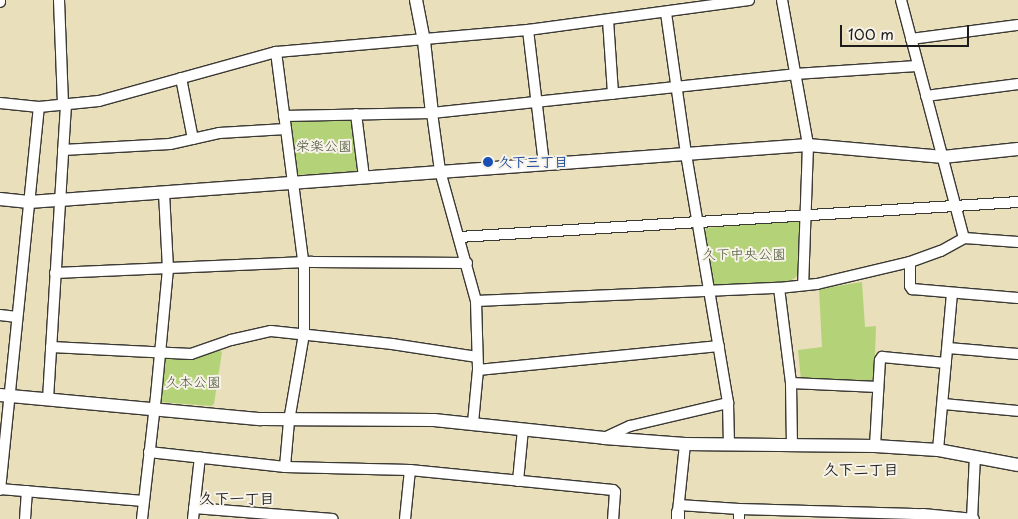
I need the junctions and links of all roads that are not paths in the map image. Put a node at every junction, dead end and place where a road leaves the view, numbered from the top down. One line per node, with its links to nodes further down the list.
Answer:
1 (59, 0): 22 (street)
2 (416, 0): 11 (street)
3 (749, 0): 6 (street)
4 (782, 0): 14 (street)
5 (901, 0): 10 (street)
6 (666, 13): 7 (street); 17 (street)
7 (608, 20): 9 (street); 18 (street)
8 (1018, 25): 10 (street)
9 (528, 30): 11 (street); 20 (street)
10 (911, 39): 13 (street)
11 (424, 41): 12 (street); 24 (street)
12 (276, 52): 15 (street); 26 (street)
13 (917, 66): 14 (street); 19 (street)
14 (795, 74): 17 (street); 29 (street)
15 (181, 78): 22 (street); 28 (street)
16 (1018, 84): 19 (street)
17 (678, 87): 18 (street); 32 (street)
18 (613, 94): 20 (street)
19 (926, 96): 33 (street)
20 (537, 101): 24 (street); 34 (street)
21 (0, 103): 23 (street)
22 (64, 105): 23 (street); 31 (street)
23 (39, 108): 41 (street)
24 (432, 113): 25 (street); 35 (street)
25 (356, 114): 26 (street); 36 (street)
26 (284, 116): 27 (street)
27 (286, 129): 28 (street); 37 (street)
28 (193, 139): 31 (street)
29 (808, 145): 32 (street); 33 (street); 44 (street)
30 (1018, 149): 33 (street)
31 (63, 150): 40 (street)
32 (686, 154): 34 (street); 45 (street)
33 (943, 157): 43 (street)
34 (544, 164): 35 (street)
35 (440, 171): 36 (street); 46 (street)
36 (364, 177): 37 (street)
37 (292, 182): 38 (street); 50 (street)
38 (164, 192): 40 (street); 52 (street)
39 (0, 199): 41 (street)
40 (60, 200): 41 (street); 53 (street)
41 (29, 202): 61 (street)
42 (1018, 202): 43 (street)
43 (955, 206): 44 (street); 47 (street)
44 (805, 216): 45 (street); 54 (street)
45 (698, 222): 46 (street); 56 (street)
46 (459, 237): 51 (street)
47 (964, 238): 48 (street); 49 (street)
48 (1018, 242)
49 (910, 262): 54 (street); 57 (street)
50 (304, 263): 51 (street); 52 (street); 62 (street)
51 (467, 263): 59 (street)
52 (168, 269): 53 (street); 66 (street)
53 (55, 273): 64 (street)
54 (803, 285): 55 (street)
55 (779, 288): 56 (street); 71 (street)
56 (710, 290): 59 (street); 63 (street)
57 (952, 294): 58 (street); 65 (street)
58 (1018, 298)
59 (476, 302): 68 (street)
60 (0, 315): 61 (street)
61 (17, 317): 73 (street)
62 (304, 334): 66 (street); 68 (street); 79 (street)
63 (719, 346): 70 (street); 75 (street)
64 (51, 347): 66 (street); 74 (street)
65 (948, 348): 67 (street); 69 (street)
66 (160, 354): 77 (street)
67 (1018, 354)
68 (477, 357): 70 (street)
69 (946, 363): 72 (street); 76 (street)
70 (478, 370): 80 (street)
71 (791, 384): 72 (street); 85 (street)
72 (878, 386): 86 (street)
73 (5, 395): 74 (street); 95 (street)
74 (48, 399): 77 (street)
75 (728, 403): 82 (street); 84 (street)
76 (943, 404): 78 (street); 87 (street)
77 (154, 409): 79 (street); 88 (street)
78 (1018, 411)
79 (289, 421): 80 (street); 92 (street)
80 (473, 424): 81 (street)
81 (523, 429): 82 (street); 94 (street)
82 (604, 438): 83 (street)
83 (685, 444): 84 (street); 99 (street)
84 (729, 445): 85 (street)
85 (792, 446): 86 (street)
86 (876, 446): 87 (street)
87 (938, 450): 89 (street)
88 (149, 452): 90 (street); 97 (street)
89 (975, 456): 91 (street); 108 (street)
90 (200, 457): 92 (street); 98 (street)
91 (1018, 465)
92 (285, 467): 93 (street)
93 (410, 470): 94 (street); 106 (street)
94 (518, 480): 107 (street)
95 (0, 489): 96 (street)
96 (27, 491): 97 (street); 102 (street)
97 (143, 501): 103 (street)
98 (194, 508): 104 (street); 105 (street)
99 (678, 512): 100 (street)
100 (739, 514): 101 (street)
101 (923, 517): 108 (street)
102 (25, 519)
103 (142, 519)
104 (193, 519)
105 (334, 519)
106 (405, 519)
107 (613, 519)
108 (973, 519)

